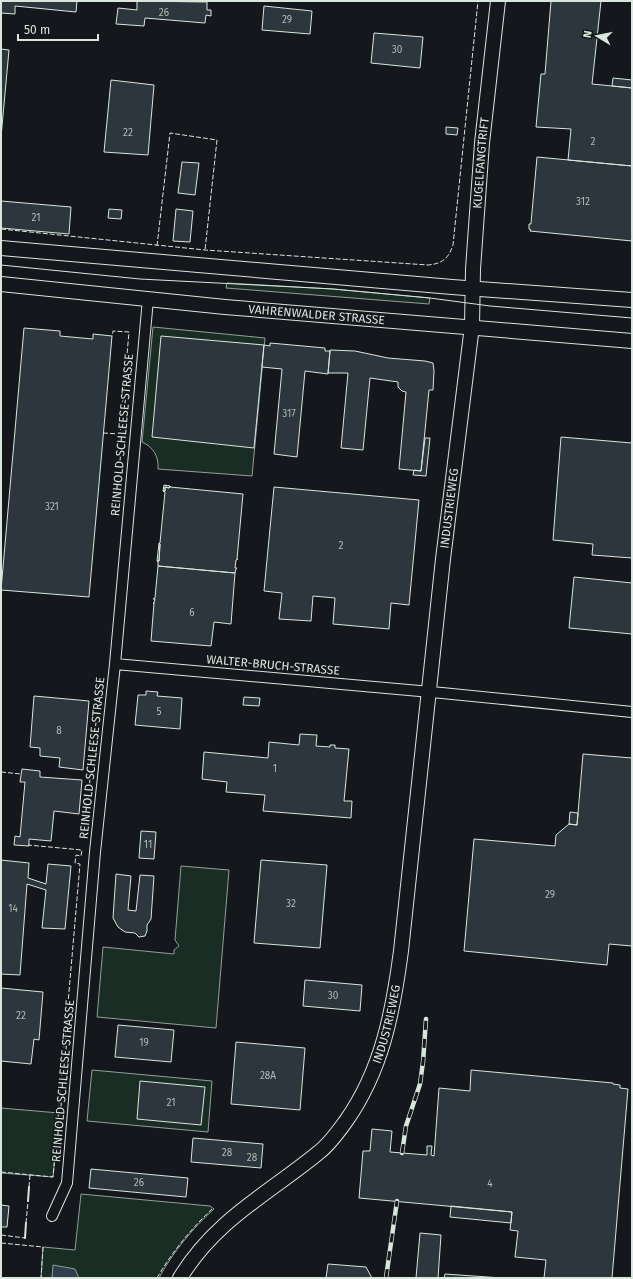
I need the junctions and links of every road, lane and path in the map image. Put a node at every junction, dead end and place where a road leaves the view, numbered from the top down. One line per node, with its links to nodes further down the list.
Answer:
1 (498, 1): 4 (street, KUGELFANGTRIFT)
2 (1, 248): 4 (street)
3 (1, 284): 5 (street, VAHRENWALDER STRASSE)
4 (472, 288): 6 (street); 7 (street, KUGELFANGTRIFT)
5 (148, 299): 7 (street, VAHRENWALDER STRASSE); 9 (street, REINHOLD-SCHLEESE-STRASSE)
6 (632, 300)
7 (472, 326): 8 (street, VAHRENWALDER STRASSE); 10 (street, INDUSTRIEWEG)
8 (632, 341)
9 (115, 664): 10 (street, WALTER-BRUCH-STRASSE); 12 (street, REINHOLD-SCHLEESE-STRASSE)
10 (428, 691): 11 (street); 13 (street, INDUSTRIEWEG)
11 (632, 712)
12 (52, 1216)
13 (180, 1278)

